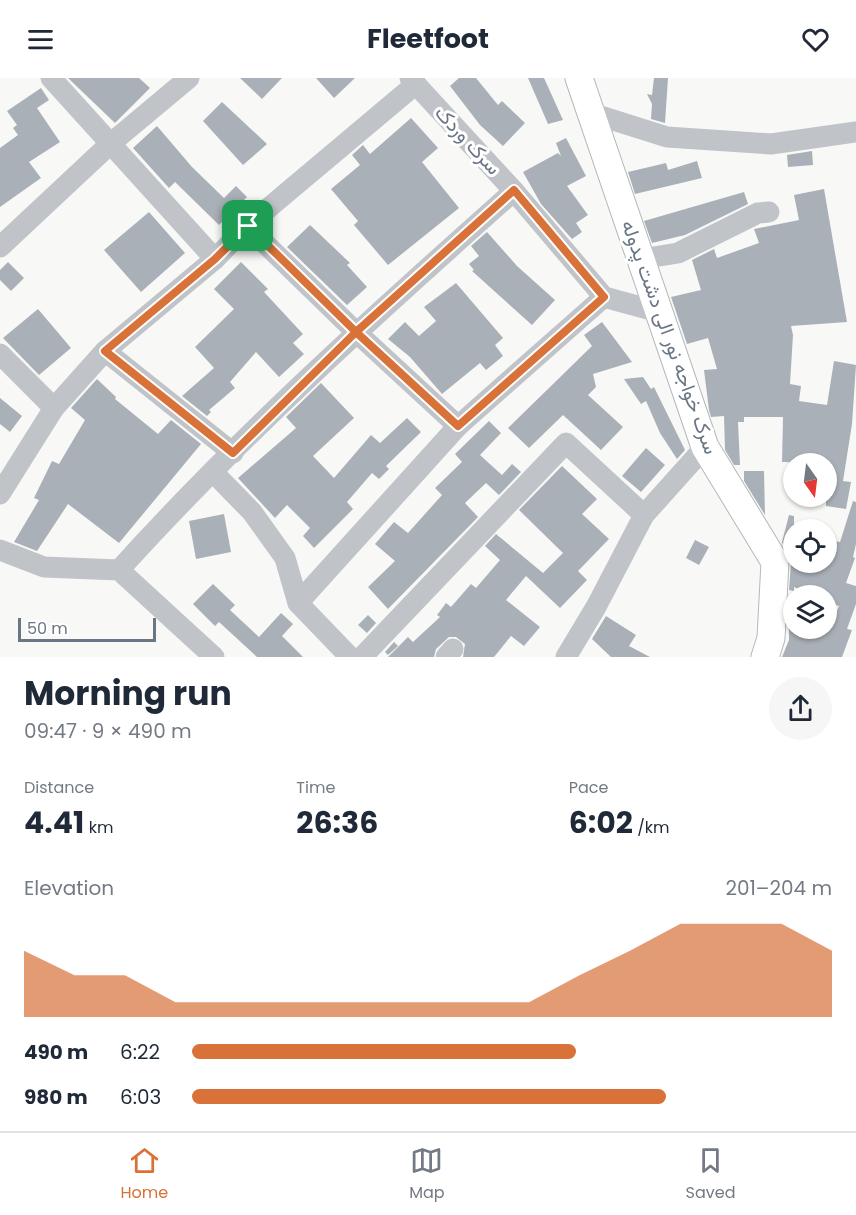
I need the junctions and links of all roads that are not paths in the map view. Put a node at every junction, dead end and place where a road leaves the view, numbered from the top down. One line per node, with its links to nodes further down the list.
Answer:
1 (51, 78): 7 (street)
2 (189, 78): 7 (street)
3 (579, 78): 5 (main road, سرک خواجه نور الی دشت پدوله)
4 (413, 81): 8 (street, سرک وردک); 10 (street)
5 (591, 113): 6 (street); 13 (main road, سرک خواجه نور الی دشت پدوله)
6 (856, 132)
7 (110, 144): 11 (street); 12 (street)
8 (514, 190): 14 (street, سرک وردک); 16 (street)
9 (769, 212): 13 (street)
10 (248, 226): 12 (street); 16 (street)
11 (0, 247)
12 (215, 259): 17 (street)
13 (641, 259): 15 (main road, سرک خواجه نور الی دشت پدوله)
14 (604, 297): 15 (street); 20 (street)
15 (659, 312): 21 (main road, سرک خواجه نور الی دشت پدوله)
16 (356, 332): 20 (street); 22 (street)
17 (105, 351): 19 (street); 22 (street)
18 (0, 354): 19 (street)
19 (54, 408): 24 (street)
20 (458, 426): 28 (street)
21 (705, 447): 25 (street); 33 (main road, سرک خواجه نور الی دشت پدوله)
22 (233, 453): 23 (street)
23 (213, 472): 27 (street); 28 (street)
24 (0, 494)
25 (644, 515): 31 (street); 32 (street)
26 (0, 550): 27 (street)
27 (119, 570): 29 (street)
28 (298, 603): 30 (street)
29 (214, 657)
30 (350, 657)
31 (362, 657)
32 (566, 657)
33 (765, 657)

